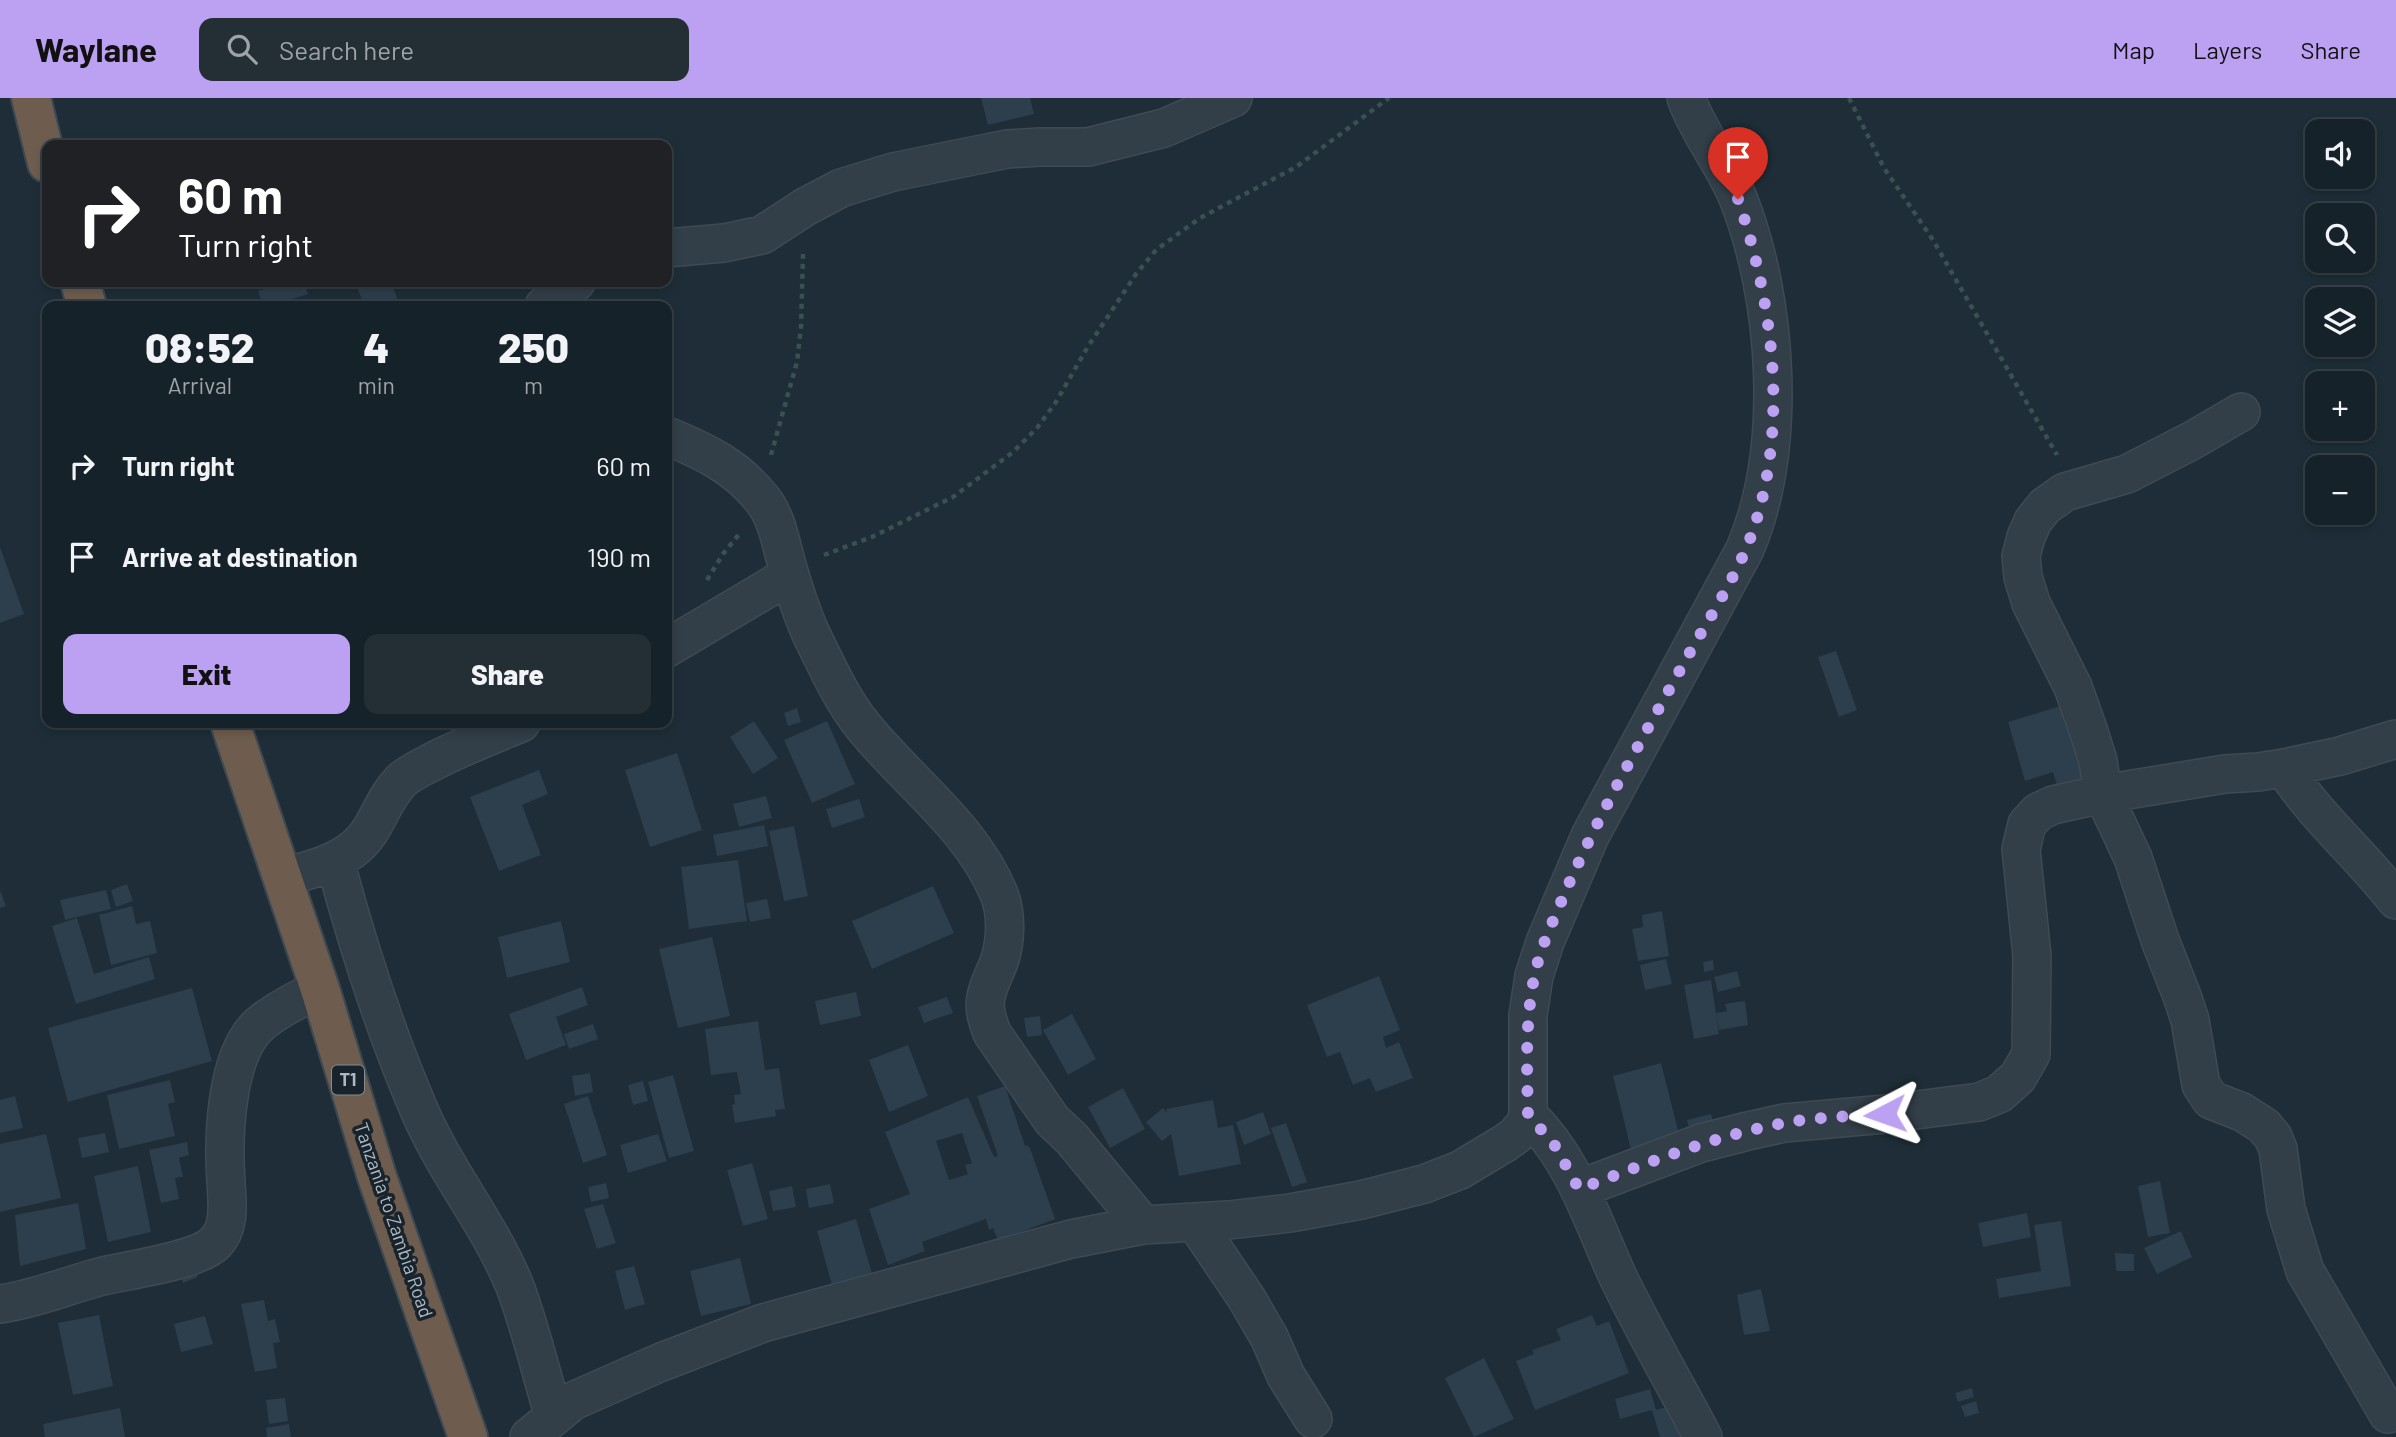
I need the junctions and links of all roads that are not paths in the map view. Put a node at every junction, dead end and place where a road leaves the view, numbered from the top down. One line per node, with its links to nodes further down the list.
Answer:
1 (31, 98): 4 (highway)
2 (1233, 98): 5 (street)
3 (1686, 98): 21 (street)
4 (42, 143)
5 (672, 248)
6 (569, 287): 7 (street)
7 (551, 301)
8 (2241, 412): 16 (street)
9 (672, 438): 10 (street)
10 (790, 575): 11 (street); 24 (street)
11 (672, 645)
12 (232, 728): 18 (highway, Tanzania to Zambia Road / T1)
13 (509, 728): 17 (street)
14 (2396, 739): 15 (street)
15 (2284, 768): 16 (street); 19 (street)
16 (2103, 794): 22 (street); 26 (street)
17 (335, 861): 18 (street); 28 (street)
18 (283, 877): 20 (highway, Tanzania to Zambia Road / T1)
19 (2396, 900)
20 (320, 989): 25 (street); 29 (highway, Tanzania to Zambia Road / T1)
21 (1528, 1115): 22 (street); 23 (street)
22 (1579, 1189): 30 (street)
23 (1195, 1222): 24 (street); 27 (street)
24 (1143, 1225): 28 (street)
25 (0, 1304)
26 (2388, 1414)
27 (1313, 1419)
28 (542, 1427)
29 (468, 1437)
30 (1703, 1437)

